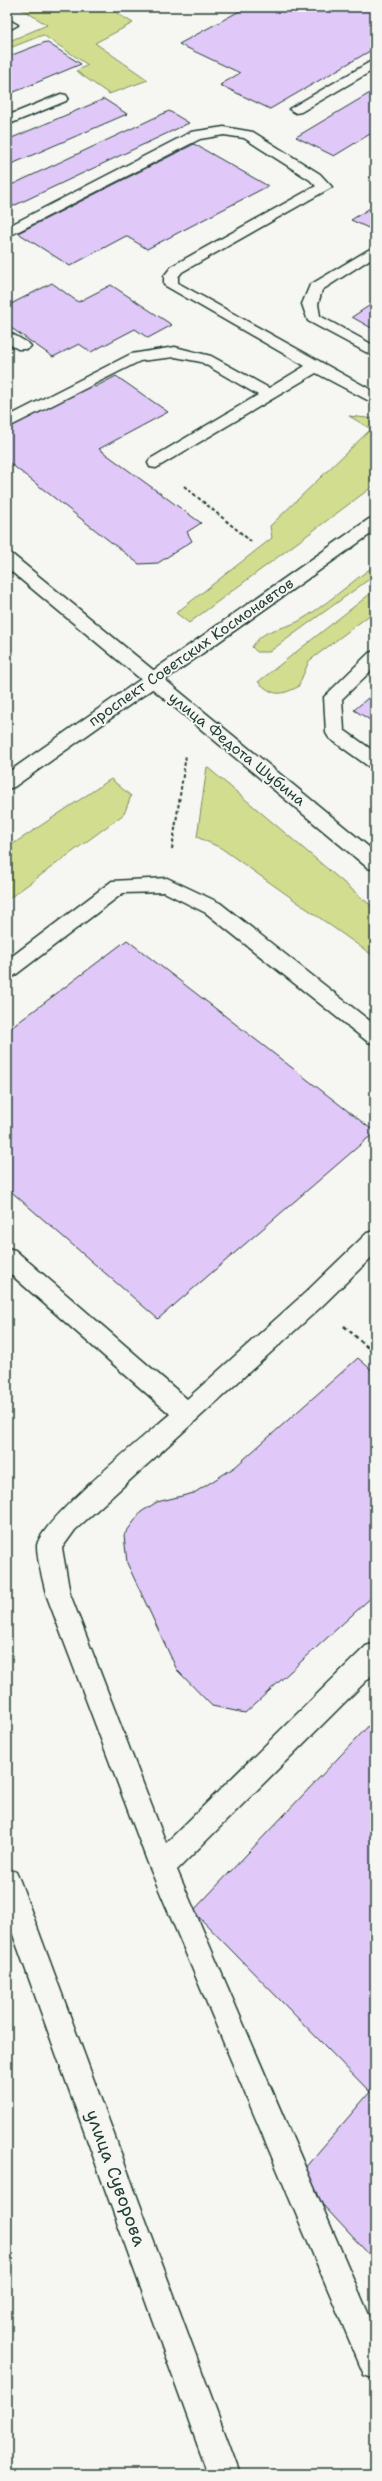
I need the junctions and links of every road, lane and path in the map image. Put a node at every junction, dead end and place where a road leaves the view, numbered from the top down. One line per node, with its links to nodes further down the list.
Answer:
1 (375, 63): 3 (street)
2 (61, 98): 4 (street)
3 (296, 109)
4 (7, 121)
5 (7, 233): 10 (street)
6 (375, 250): 9 (street)
7 (7, 336): 8 (street)
8 (23, 346)
9 (375, 352)
10 (316, 366): 11 (street); 12 (street)
11 (268, 394): 13 (street); 14 (street)
12 (375, 400)
13 (7, 423)
14 (156, 463): 16 (path)
15 (375, 523): 19 (street, проспект Советских Космонавтов)
16 (253, 543)
17 (7, 559): 19 (street, улица Федота Шубина)
18 (375, 657): 21 (street)
19 (152, 679): 22 (street, проспект Советских Космонавтов); 23 (street, улица Федота Шубина)
20 (187, 748): 24 (path)
21 (375, 761)
22 (7, 782)
23 (375, 863)
24 (167, 885): 25 (street); 26 (street)
25 (7, 971)
26 (375, 1036)
27 (375, 1240): 31 (street)
28 (7, 1257): 31 (street)
29 (375, 1347): 30 (path)
30 (369, 1348)
31 (185, 1412): 33 (street)
32 (375, 1655): 33 (street)
33 (162, 1866): 35 (street)
34 (7, 1881): 36 (street, улица Суворова)
35 (375, 2364)
36 (224, 2474)

